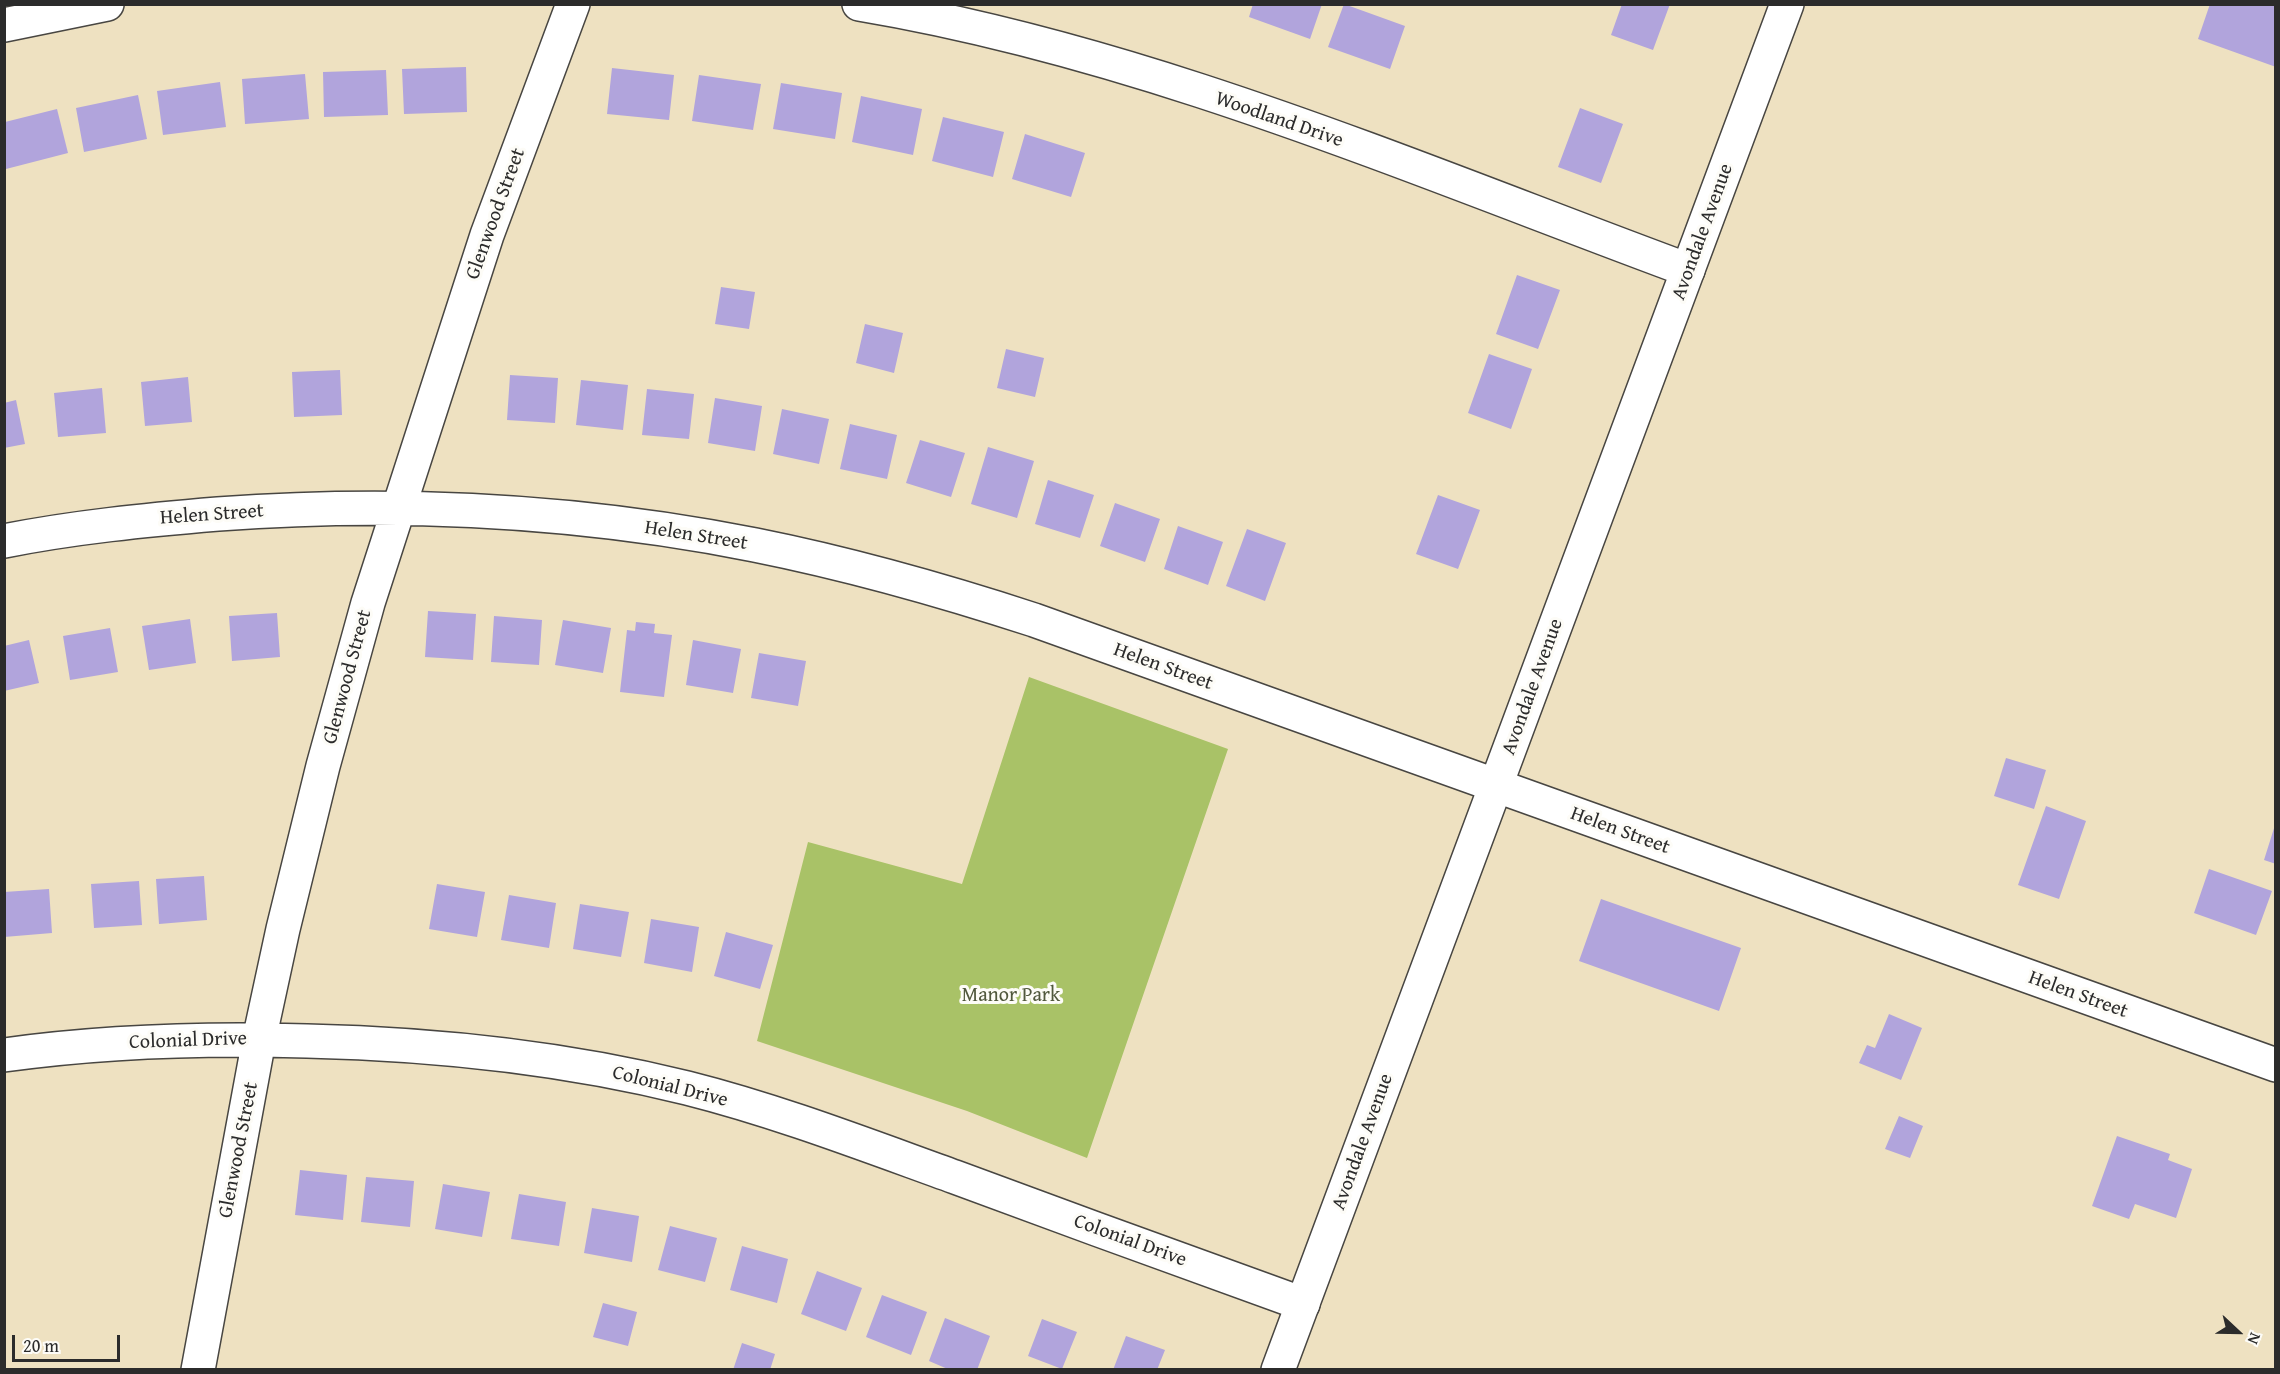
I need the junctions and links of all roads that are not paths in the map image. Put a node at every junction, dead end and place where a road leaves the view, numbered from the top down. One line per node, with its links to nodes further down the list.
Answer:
1 (107, 4): 5 (street)
2 (573, 4): 7 (street, Glenwood Street)
3 (859, 4): 6 (street, Woodland Drive)
4 (1788, 4): 6 (street, Avondale Avenue)
5 (4, 25)
6 (1688, 270): 9 (street, Avondale Avenue)
7 (397, 508): 8 (street, Helen Street); 9 (street, Helen Street); 10 (street, Glenwood Street)
8 (4, 541)
9 (1495, 787): 12 (street, Helen Street); 13 (street, Avondale Avenue)
10 (260, 1040): 11 (street, Colonial Drive); 13 (street, Colonial Drive); 14 (street, Glenwood Street)
11 (4, 1055)
12 (2276, 1065)
13 (1302, 1304): 15 (street, Avondale Avenue)
14 (198, 1370)
15 (1278, 1370)

